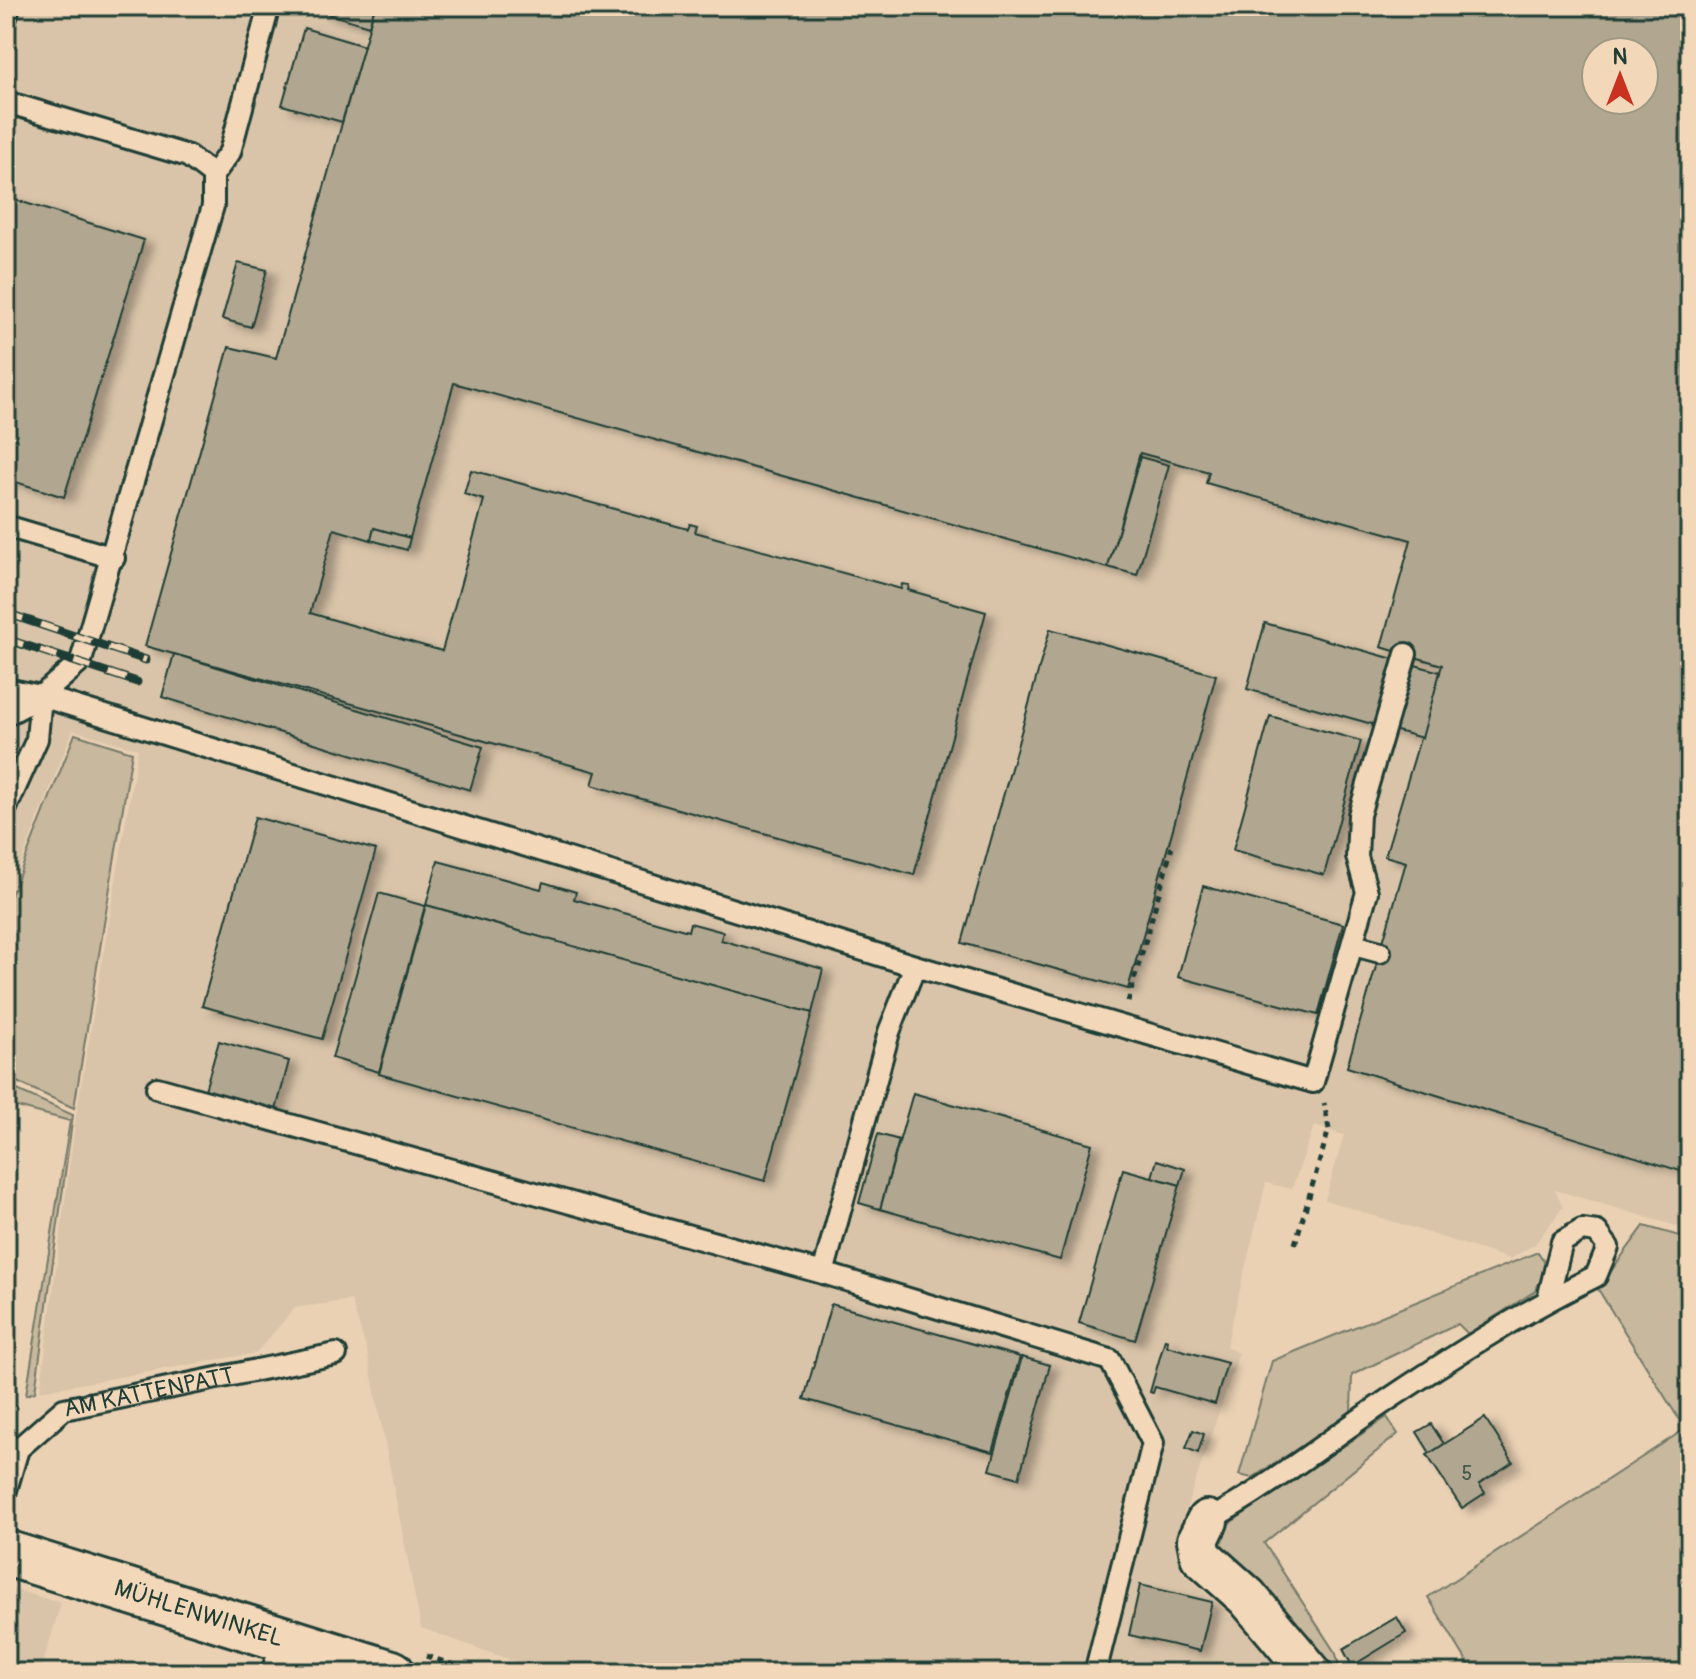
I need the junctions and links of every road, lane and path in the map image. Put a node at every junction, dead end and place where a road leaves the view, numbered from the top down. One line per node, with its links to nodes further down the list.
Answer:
1 (9, 6): 3 (lane)
2 (269, 6): 5 (lane)
3 (6, 17)
4 (6, 102): 5 (lane)
5 (213, 175): 7 (lane)
6 (6, 526): 7 (lane)
7 (114, 558): 10 (lane)
8 (1406, 654): 14 (lane)
9 (6, 689): 10 (lane)
10 (41, 696): 11 (lane); 12 (lane); 16 (lane)
11 (6, 715)
12 (6, 808)
13 (1172, 847): 17 (path)
14 (1354, 945): 15 (lane); 18 (lane)
15 (1380, 952)
16 (915, 966): 17 (lane); 21 (lane)
17 (1122, 1026): 18 (lane)
18 (1313, 1082): 20 (path)
19 (157, 1088): 21 (lane)
20 (1295, 1244)
21 (823, 1273): 29 (lane)
22 (1548, 1299): 25 (lane)
23 (336, 1354): 24 (lane, AM KATTENPATT)
24 (6, 1490)
25 (1207, 1521): 30 (street)
26 (6, 1553): 27 (street, MÜHLENWINKEL)
27 (278, 1656): 28 (street, MÜHLENWINKEL)
28 (392, 1673)
29 (1095, 1673)
30 (1311, 1673)

